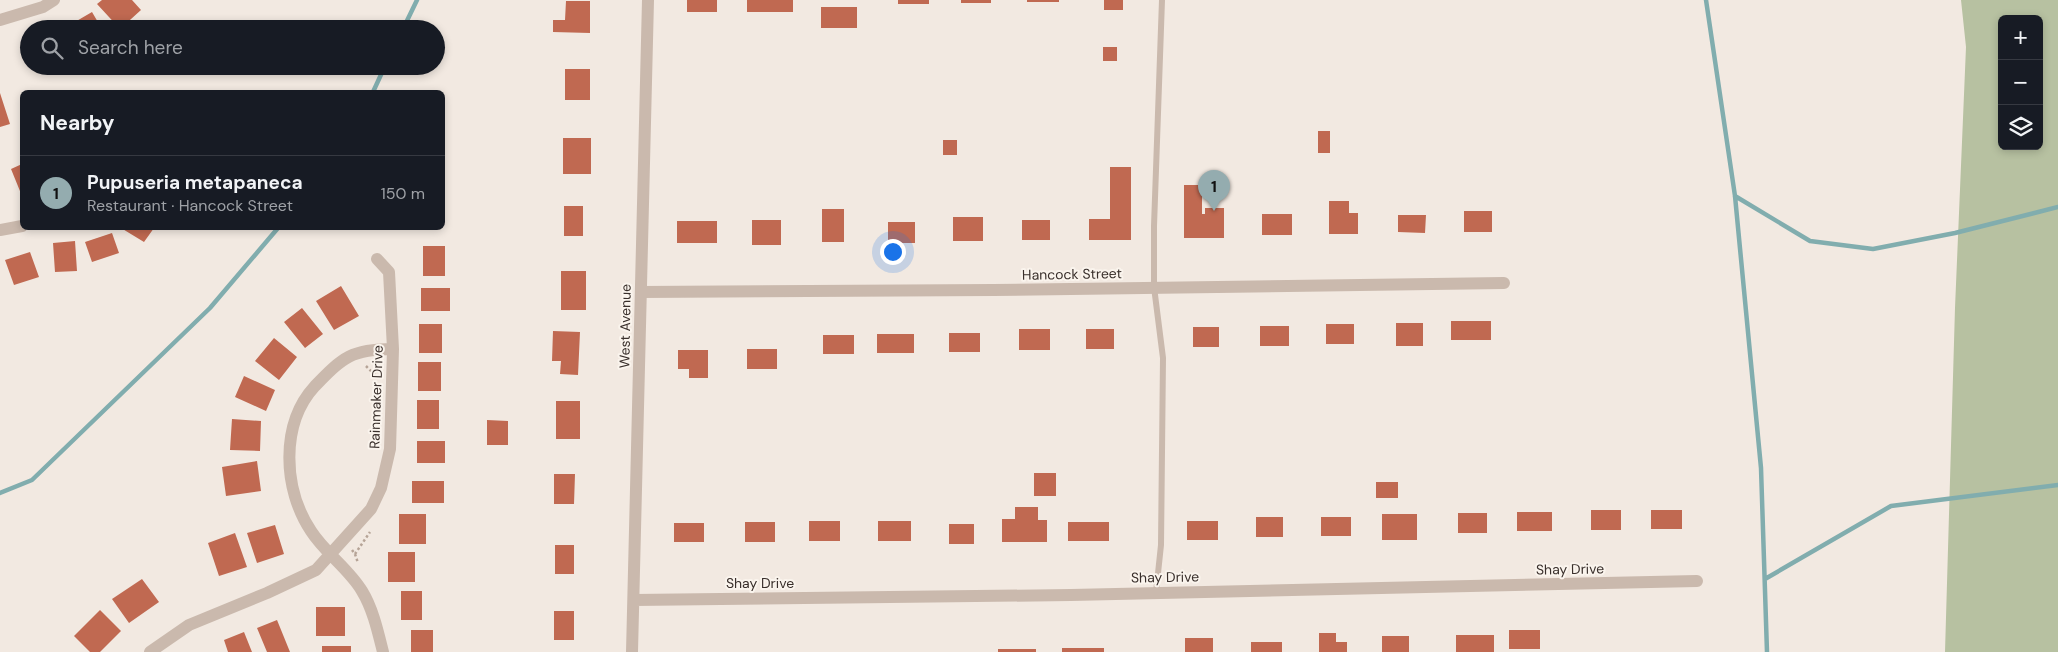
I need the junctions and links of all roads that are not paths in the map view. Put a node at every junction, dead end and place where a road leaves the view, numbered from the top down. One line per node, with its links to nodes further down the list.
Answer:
1 (54, 0): 4 (street)
2 (648, 0): 10 (street, West Avenue)
3 (1162, 0): 9 (lane)
4 (0, 20)
5 (20, 226): 6 (street)
6 (0, 230)
7 (377, 259): 11 (street, Rainmaker Drive)
8 (1504, 282): 9 (street, Hancock Street)
9 (1154, 287): 10 (street, Hancock Street); 14 (lane)
10 (641, 292): 15 (street, West Avenue)
11 (393, 353): 12 (street, Rainmaker Drive); 12 (street)
12 (330, 554): 16 (street, Rainmaker Drive); 17 (street)
13 (1697, 582): 14 (street, Shay Drive)
14 (1156, 592): 15 (street, Shay Drive)
15 (634, 600): 18 (street, West Avenue)
16 (150, 652)
17 (383, 652)
18 (632, 652)

